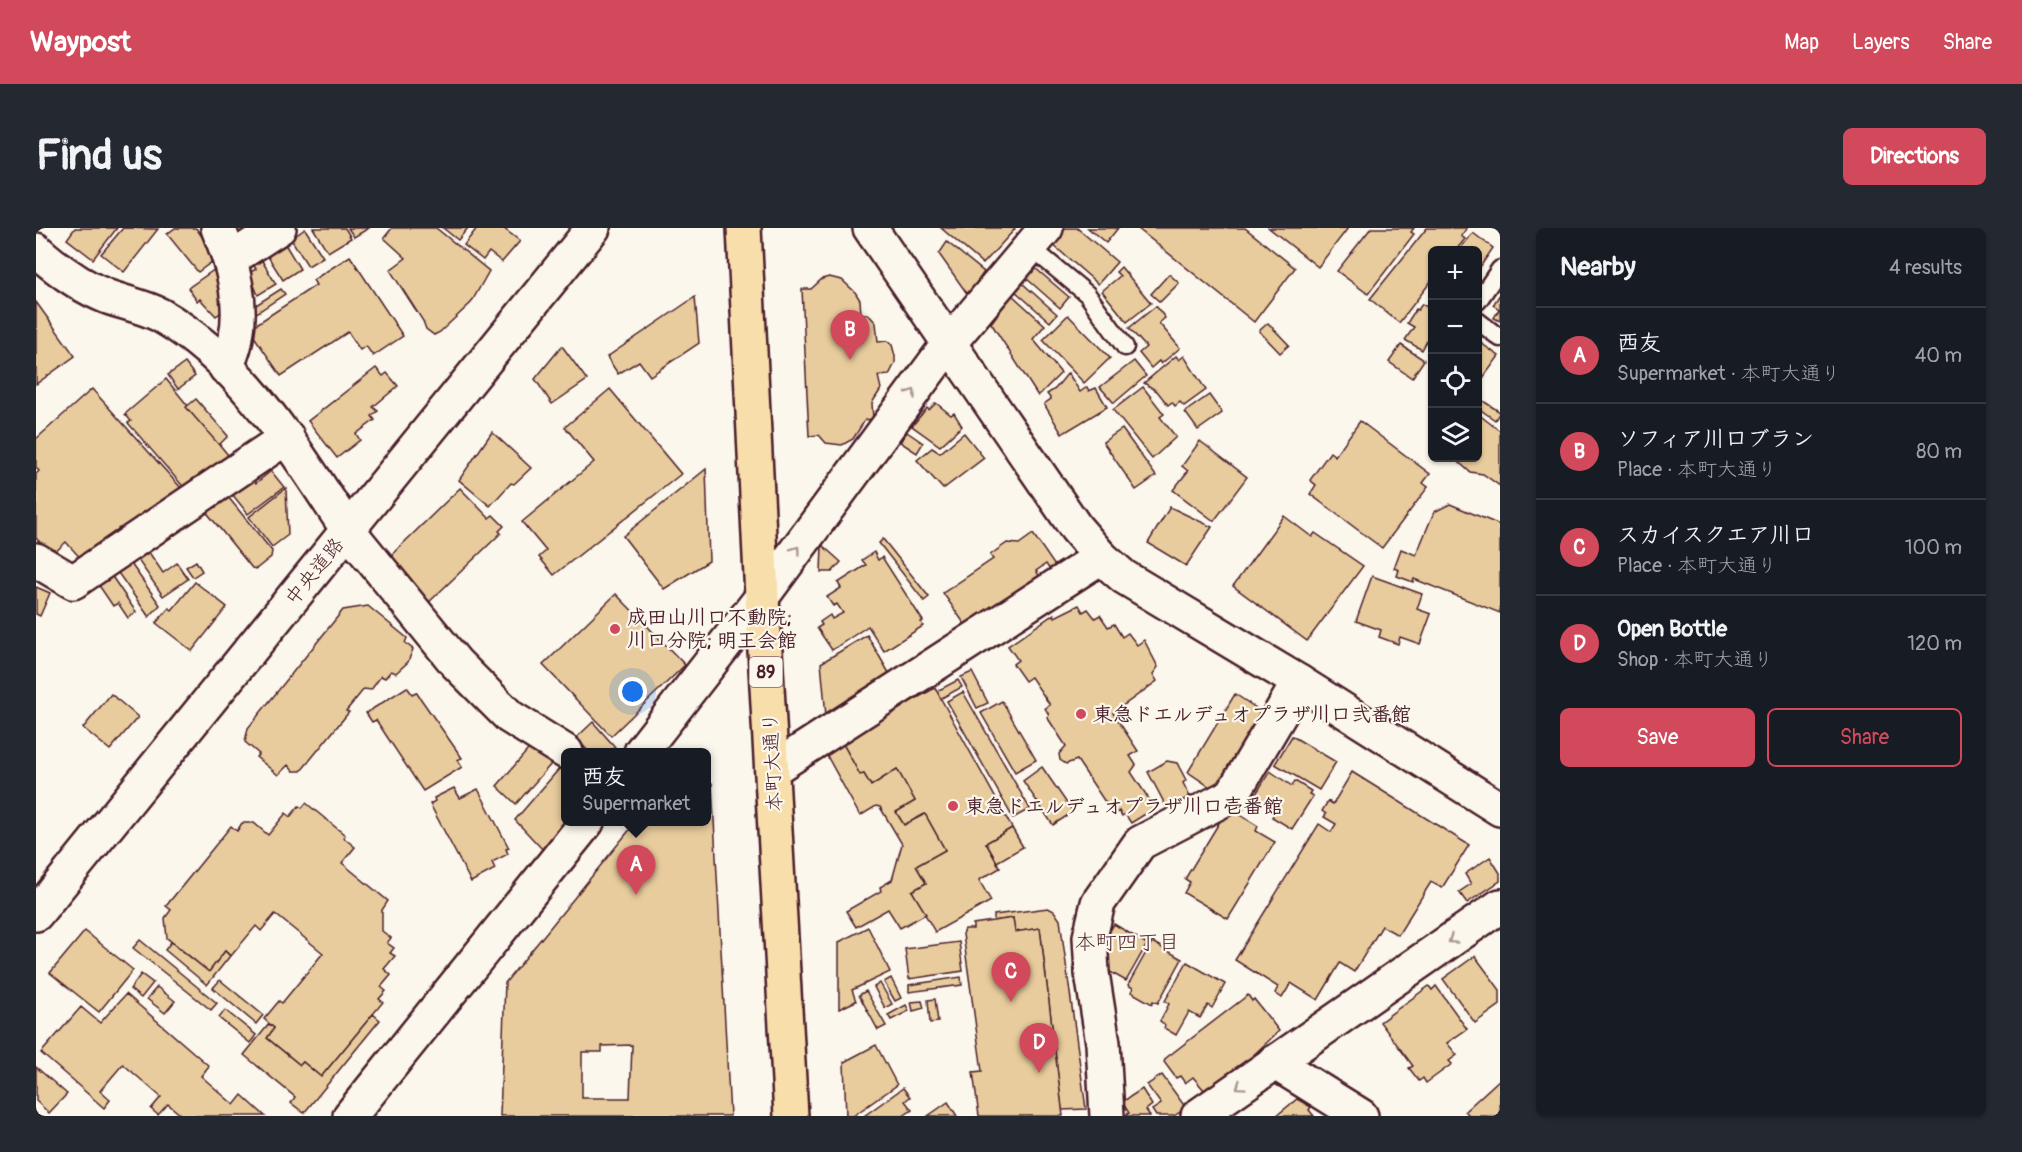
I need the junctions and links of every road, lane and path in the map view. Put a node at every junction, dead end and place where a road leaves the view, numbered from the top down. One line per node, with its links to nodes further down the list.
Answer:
1 (218, 228): 8 (street)
2 (279, 228): 8 (street)
3 (593, 228): 17 (street, 中央道路)
4 (744, 228): 20 (main road, 本町大通り / 89)
5 (870, 228): 13 (street)
6 (1038, 237): 13 (street); 14 (lane)
7 (36, 250): 15 (street)
8 (231, 259): 15 (street)
9 (1500, 269): 10 (lane)
10 (1479, 300)
11 (1482, 324): 12 (lane)
12 (1500, 338)
13 (950, 342): 18 (street); 20 (street, one-way to 13)
14 (1125, 347)
15 (226, 368): 16 (street)
16 (287, 437): 17 (street); 19 (street)
17 (348, 530): 23 (street); 28 (street, 中央道路)
18 (1101, 557): 21 (street); 24 (street)
19 (36, 560)
20 (762, 597): 22 (street); 24 (main road, 本町大通り / 89)
21 (1299, 682): 25 (street); 32 (street)
22 (645, 748)
23 (561, 750)
24 (773, 769): 31 (main road, 本町大通り / 89)
25 (1500, 808)
26 (584, 826): 30 (street)
27 (1500, 906): 29 (street, one-way to 29)
28 (36, 914)
29 (1274, 1062): 33 (street, one-way to 33); 34 (street)
30 (350, 1116)
31 (791, 1116)
32 (1107, 1116)
33 (1198, 1116)
34 (1361, 1116)

